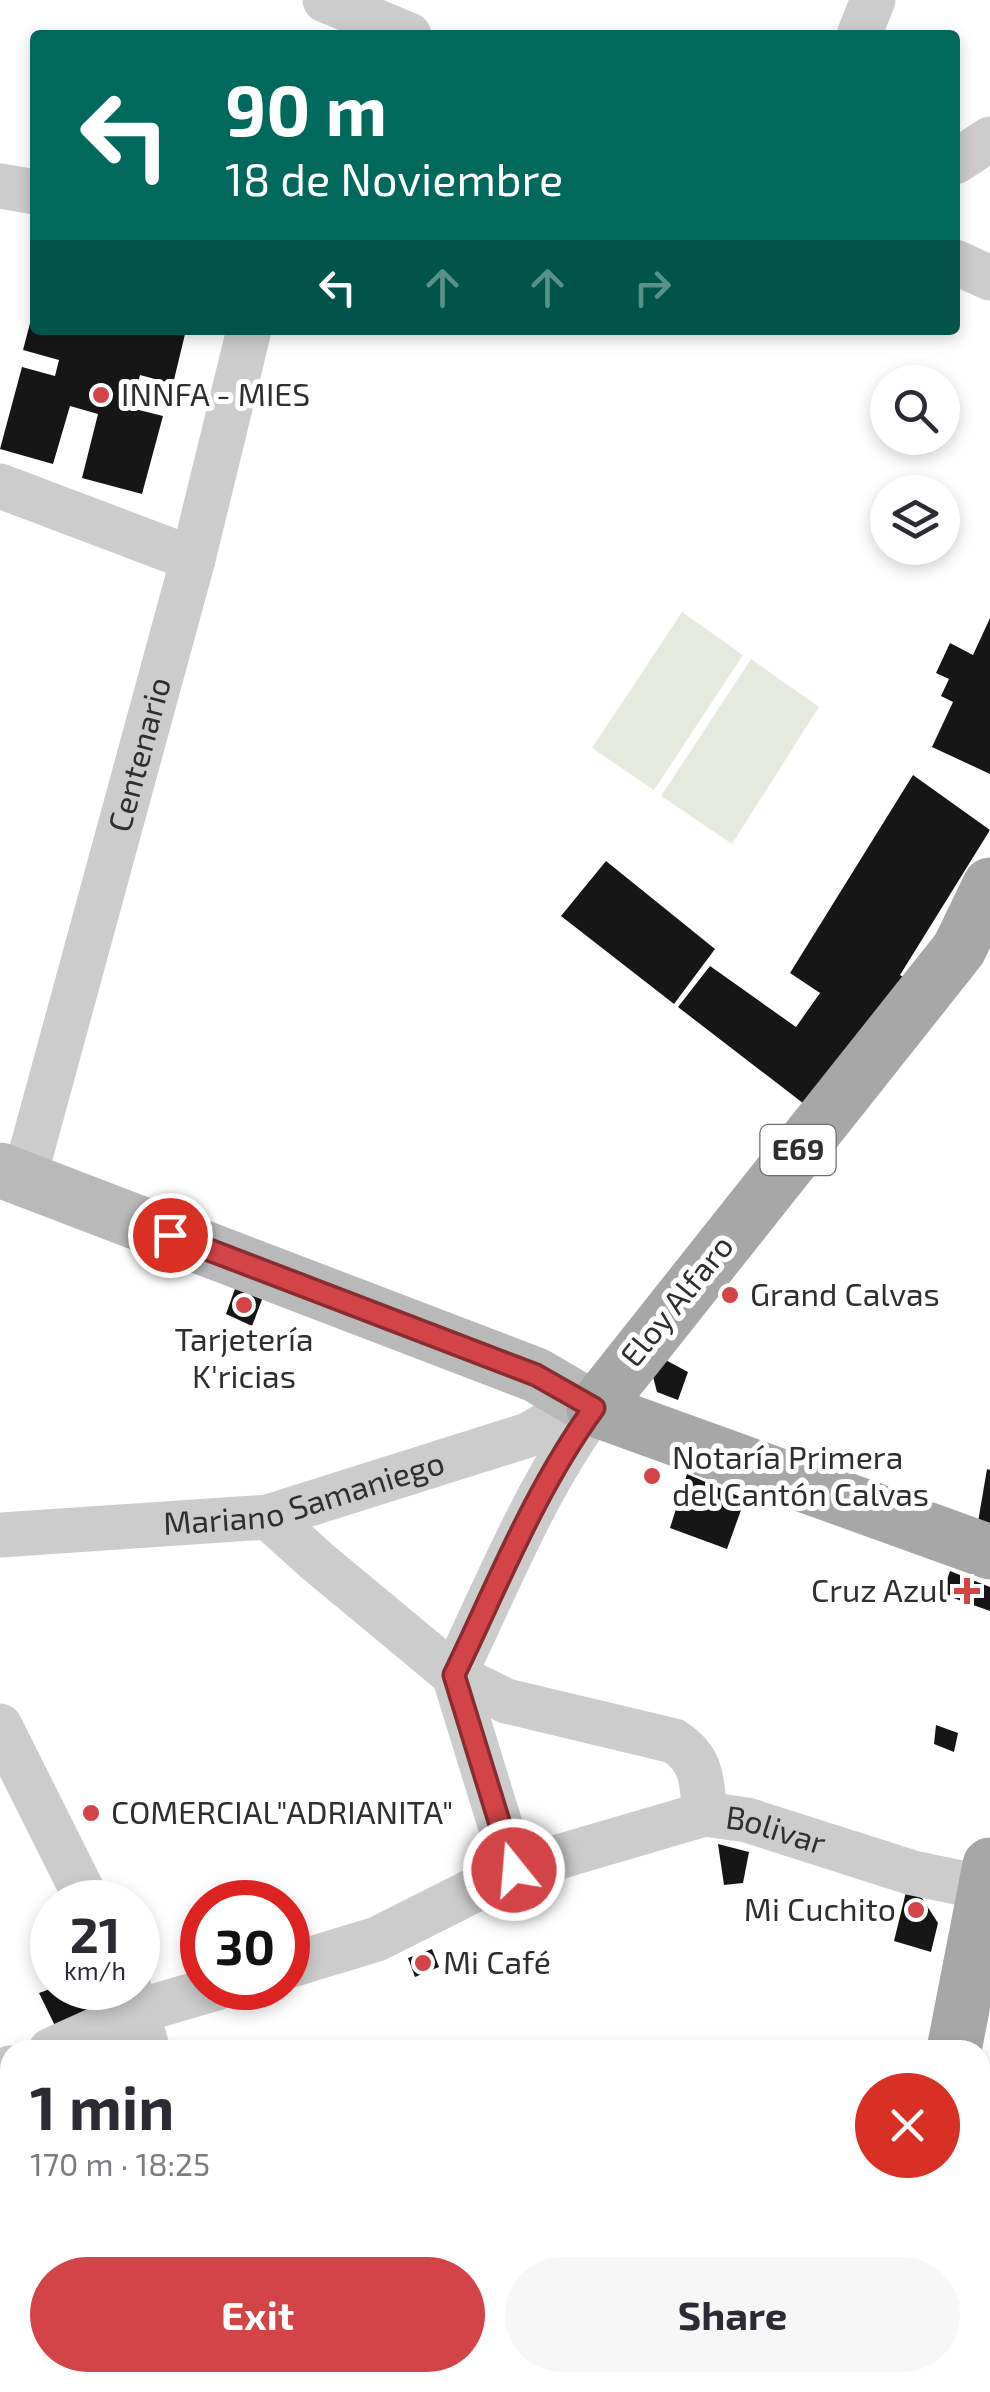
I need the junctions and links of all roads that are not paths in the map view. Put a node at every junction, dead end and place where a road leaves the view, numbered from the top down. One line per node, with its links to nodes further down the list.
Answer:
1 (873, 0): 4 (street)
2 (334, 10): 3 (street)
3 (394, 30)
4 (861, 30)
5 (990, 139): 6 (street)
6 (960, 159)
7 (0, 186): 8 (street)
8 (30, 191)
9 (960, 264): 10 (street)
10 (990, 278)
11 (248, 335): 13 (street, Centenario)
12 (0, 486): 13 (street)
13 (194, 559): 15 (street, Centenario)
14 (990, 885): 16 (main road, Eloy Alfaro / E69)
15 (12, 1174): 16 (main road)
16 (594, 1408): 17 (street, Mariano Samaniego); 18 (street, Eloy Alfaro); 21 (main road)
17 (504, 1443): 18 (street); 19 (street, Mariano Samaniego)
18 (542, 1495): 22 (street, Eloy Alfaro)
19 (268, 1517): 20 (street, Mariano Samaniego); 22 (street)
20 (0, 1535)
21 (990, 1552)
22 (454, 1675): 24 (street); 25 (street)
23 (0, 1726): 27 (street)
24 (705, 1814): 25 (street, Bolivar); 26 (street, Bolivar)
25 (514, 1870): 28 (street, Bolivar)
26 (988, 1877): 32 (main road)
27 (77, 1880)
28 (310, 1959)
29 (180, 2001): 30 (street)
30 (138, 2016): 31 (street)
31 (77, 2040)
32 (952, 2040)

